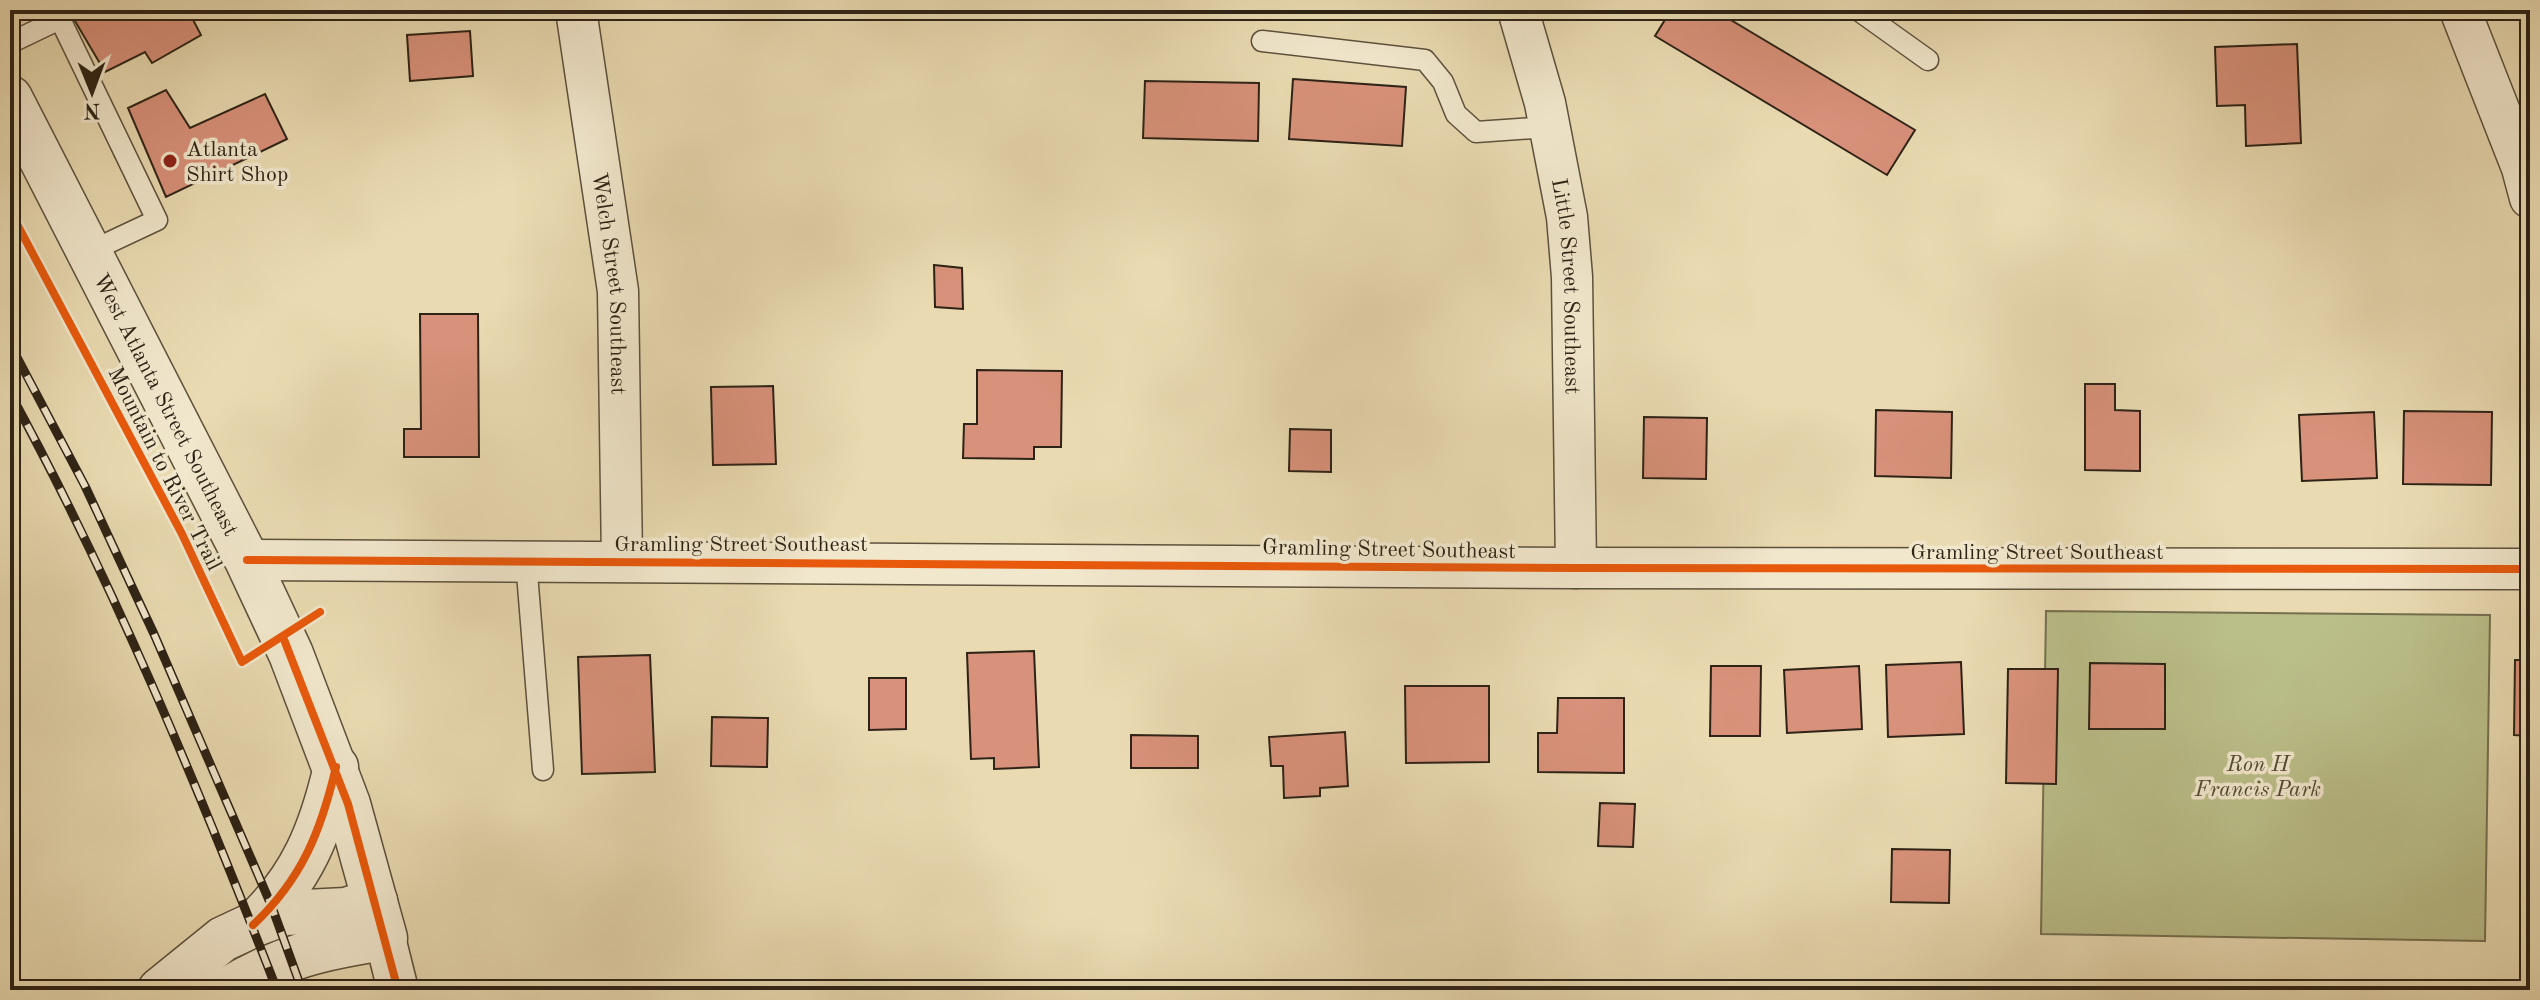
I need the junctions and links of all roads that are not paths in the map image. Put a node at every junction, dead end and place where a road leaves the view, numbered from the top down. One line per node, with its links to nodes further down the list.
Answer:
1 (576, 10): 15 (street, Welch Street Southeast)
2 (1518, 10): 10 (street, Little Street Southeast)
3 (1858, 10): 8 (lane)
4 (2460, 10): 11 (street)
5 (66, 14): 7 (lane); 12 (lane)
6 (1262, 41): 10 (lane)
7 (10, 43)
8 (1928, 60)
9 (10, 98): 12 (street, West Atlanta Street Southeast)
10 (1549, 127): 16 (street, Little Street Southeast)
11 (2530, 198)
12 (89, 252): 13 (street, West Atlanta Street Southeast)
13 (247, 560): 14 (street, Gramling Street Southeast); 18 (street, West Atlanta Street Southeast)
14 (526, 561): 15 (street, Gramling Street Southeast); 19 (lane)
15 (622, 561): 16 (street, Gramling Street Southeast)
16 (1576, 568): 17 (street, Gramling Street Southeast)
17 (2530, 569)
18 (336, 767): 20 (street, West Atlanta Street Southeast); 21 (street)
19 (543, 770)
20 (380, 919): 21 (street); 23 (street); 24 (street, West Atlanta Street Southeast)
21 (253, 925): 22 (street)
22 (160, 990)
23 (227, 990)
24 (398, 990)

